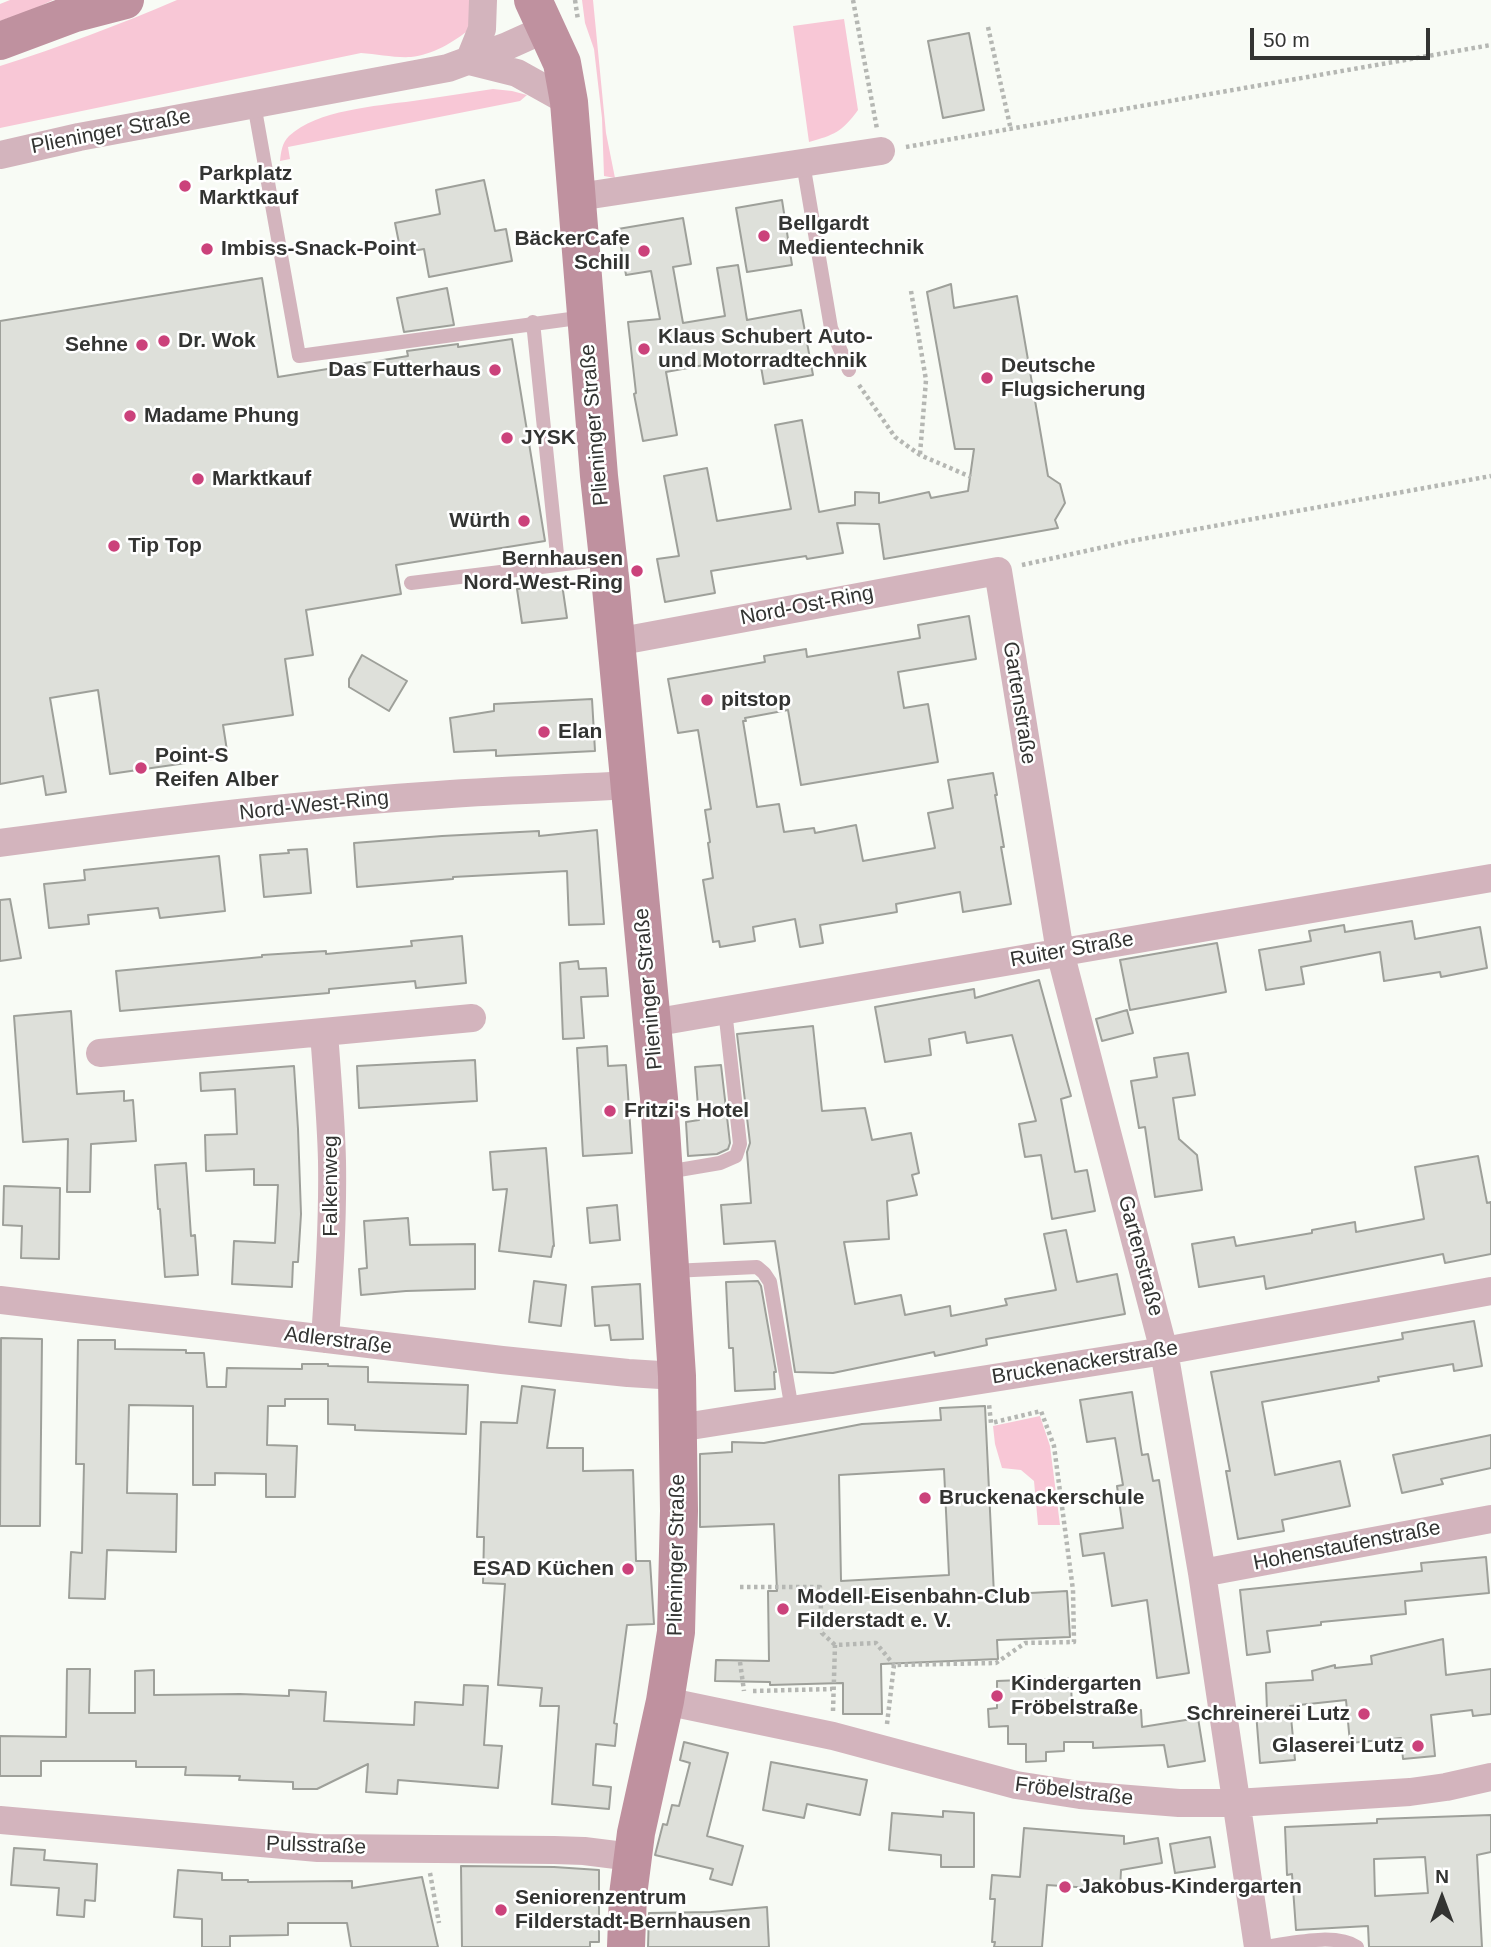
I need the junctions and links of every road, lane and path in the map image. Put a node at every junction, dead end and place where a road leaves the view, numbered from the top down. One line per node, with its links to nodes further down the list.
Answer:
1 (125, 0): 5 (main road)
2 (483, 0): 10 (street)
3 (506, 0): 6 (main road, Plieninger Straße)
4 (853, 0): 14 (path)
5 (85, 6): 8 (main road)
6 (539, 14): 10 (street, Plieninger Straße); 11 (main road, Plieninger Straße)
7 (988, 27): 13 (path)
8 (0, 41)
9 (1491, 45): 13 (path)
10 (469, 61): 11 (street, Plieninger Straße); 12 (street, Plieninger Straße)
11 (569, 102): 17 (main road, Plieninger Straße)
12 (254, 104): 15 (street, Plieninger Straße); 20 (lane)
13 (1011, 130): 14 (path)
14 (881, 151): 16 (street)
15 (0, 155)
16 (803, 163): 17 (street); 21 (lane)
17 (578, 197): 19 (main road, Plieninger Straße)
18 (911, 291): 22 (path)
19 (586, 316): 20 (lane); 25 (main road, Plieninger Straße)
20 (533, 323): 26 (lane)
21 (849, 370): 22 (path)
22 (920, 455): 24 (path)
23 (1491, 476): 27 (path)
24 (971, 477)
25 (607, 559): 26 (lane); 29 (main road, Plieninger Straße)
26 (558, 564): 28 (lane)
27 (998, 571): 29 (street, Nord-Ost-Ring); 33 (street, Gartenstraße)
28 (411, 583)
29 (616, 642): 30 (main road, Plieninger Straße)
30 (630, 785): 31 (street, Nord-West-Ring); 36 (main road, Plieninger Straße)
31 (0, 843)
32 (1491, 878): 33 (street, Ruiter Straße)
33 (1060, 952): 34 (street, Ruiter Straße); 44 (street, Gartenstraße)
34 (725, 1010): 36 (street, Ruiter Straße); 39 (lane)
35 (472, 1018): 37 (street)
36 (652, 1023): 39 (main road, Plieninger Straße)
37 (324, 1032): 38 (street); 43 (street, Falkenweg)
38 (100, 1053)
39 (665, 1172): 40 (main road, Plieninger Straße)
40 (671, 1271): 45 (main road, Plieninger Straße); 47 (lane)
41 (1491, 1291): 44 (street, Bruckenackerstraße)
42 (0, 1300): 43 (street, Adlerstraße)
43 (325, 1339): 45 (street, Adlerstraße)
44 (1164, 1351): 46 (street, Bruckenackerstraße); 50 (street, Gartenstraße)
45 (677, 1376): 48 (main road, Plieninger Straße)
46 (987, 1379): 47 (street, Bruckenackerstraße); 54 (path)
47 (792, 1410): 48 (street, Bruckenackerstraße)
48 (678, 1428): 56 (main road, Plieninger Straße)
49 (1491, 1519): 50 (street, Hohenstaufenstraße)
50 (1202, 1573): 60 (street, Gartenstraße)
51 (740, 1587): 52 (path)
52 (835, 1645): 54 (path); 55 (path)
53 (740, 1662): 55 (path)
54 (894, 1665): 58 (path)
55 (832, 1689): 57 (path)
56 (665, 1702): 57 (street, Fröbelstraße); 63 (main road, Plieninger Straße)
57 (833, 1736): 58 (street, Fröbelstraße)
58 (884, 1750): 60 (street, Fröbelstraße)
59 (1491, 1777): 60 (street, Fröbelstraße)
60 (1236, 1804): 66 (street, Gartenstraße)
61 (0, 1819): 62 (street, Pulsstraße)
62 (425, 1849): 63 (street, Pulsstraße); 64 (path)
63 (632, 1857): 65 (main road, Plieninger Straße)
64 (439, 1923)
65 (626, 1947)
66 (1261, 1947): 67 (lane)
67 (1357, 1947)

